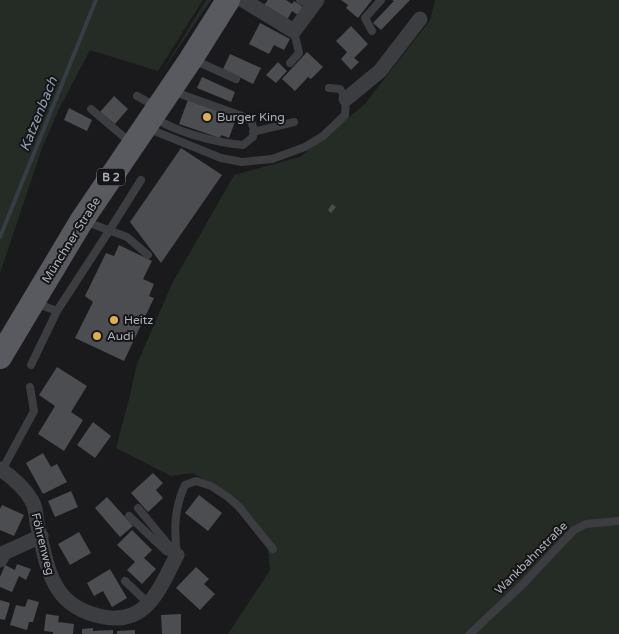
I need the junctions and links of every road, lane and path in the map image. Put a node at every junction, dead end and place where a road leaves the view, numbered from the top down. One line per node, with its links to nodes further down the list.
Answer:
1 (228, 0): 8 (main road, Münchner Straße / B 2)
2 (243, 0): 6 (street)
3 (381, 0): 7 (lane)
4 (310, 2): 6 (street)
5 (420, 19): 13 (street)
6 (294, 31): 9 (lane)
7 (372, 31)
8 (191, 59): 10 (lane); 15 (main road, Münchner Straße / B 2)
9 (290, 64)
10 (236, 79)
11 (329, 88): 13 (lane)
12 (137, 96): 15 (lane)
13 (346, 99): 15 (lane)
14 (91, 109): 15 (lane)
15 (151, 117): 17 (lane); 17 (lane); 19 (main road, Münchner Straße / B 2)
16 (294, 122): 17 (lane)
17 (253, 132)
18 (140, 180): 20 (lane)
19 (82, 220): 20 (lane); 22 (main road, Münchner Straße / B 2)
20 (110, 231): 21 (lane); 23 (lane)
21 (148, 254)
22 (32, 302): 23 (lane); 24 (main road, Münchner Straße / B 2)
23 (57, 311): 25 (lane)
24 (0, 358)
25 (31, 365)
26 (30, 387): 27 (lane)
27 (1, 470): 31 (street, Föhrenweg)
28 (138, 508): 33 (lane)
29 (128, 516): 33 (lane)
30 (619, 521): 37 (lane, Wankbahnstraße)
31 (41, 536): 34 (street); 36 (street, Föhrenweg)
32 (273, 549): 33 (lane)
33 (178, 555): 36 (street, Föhrenweg)
34 (0, 560)
35 (125, 581): 36 (lane)
36 (150, 604)
37 (470, 634)

